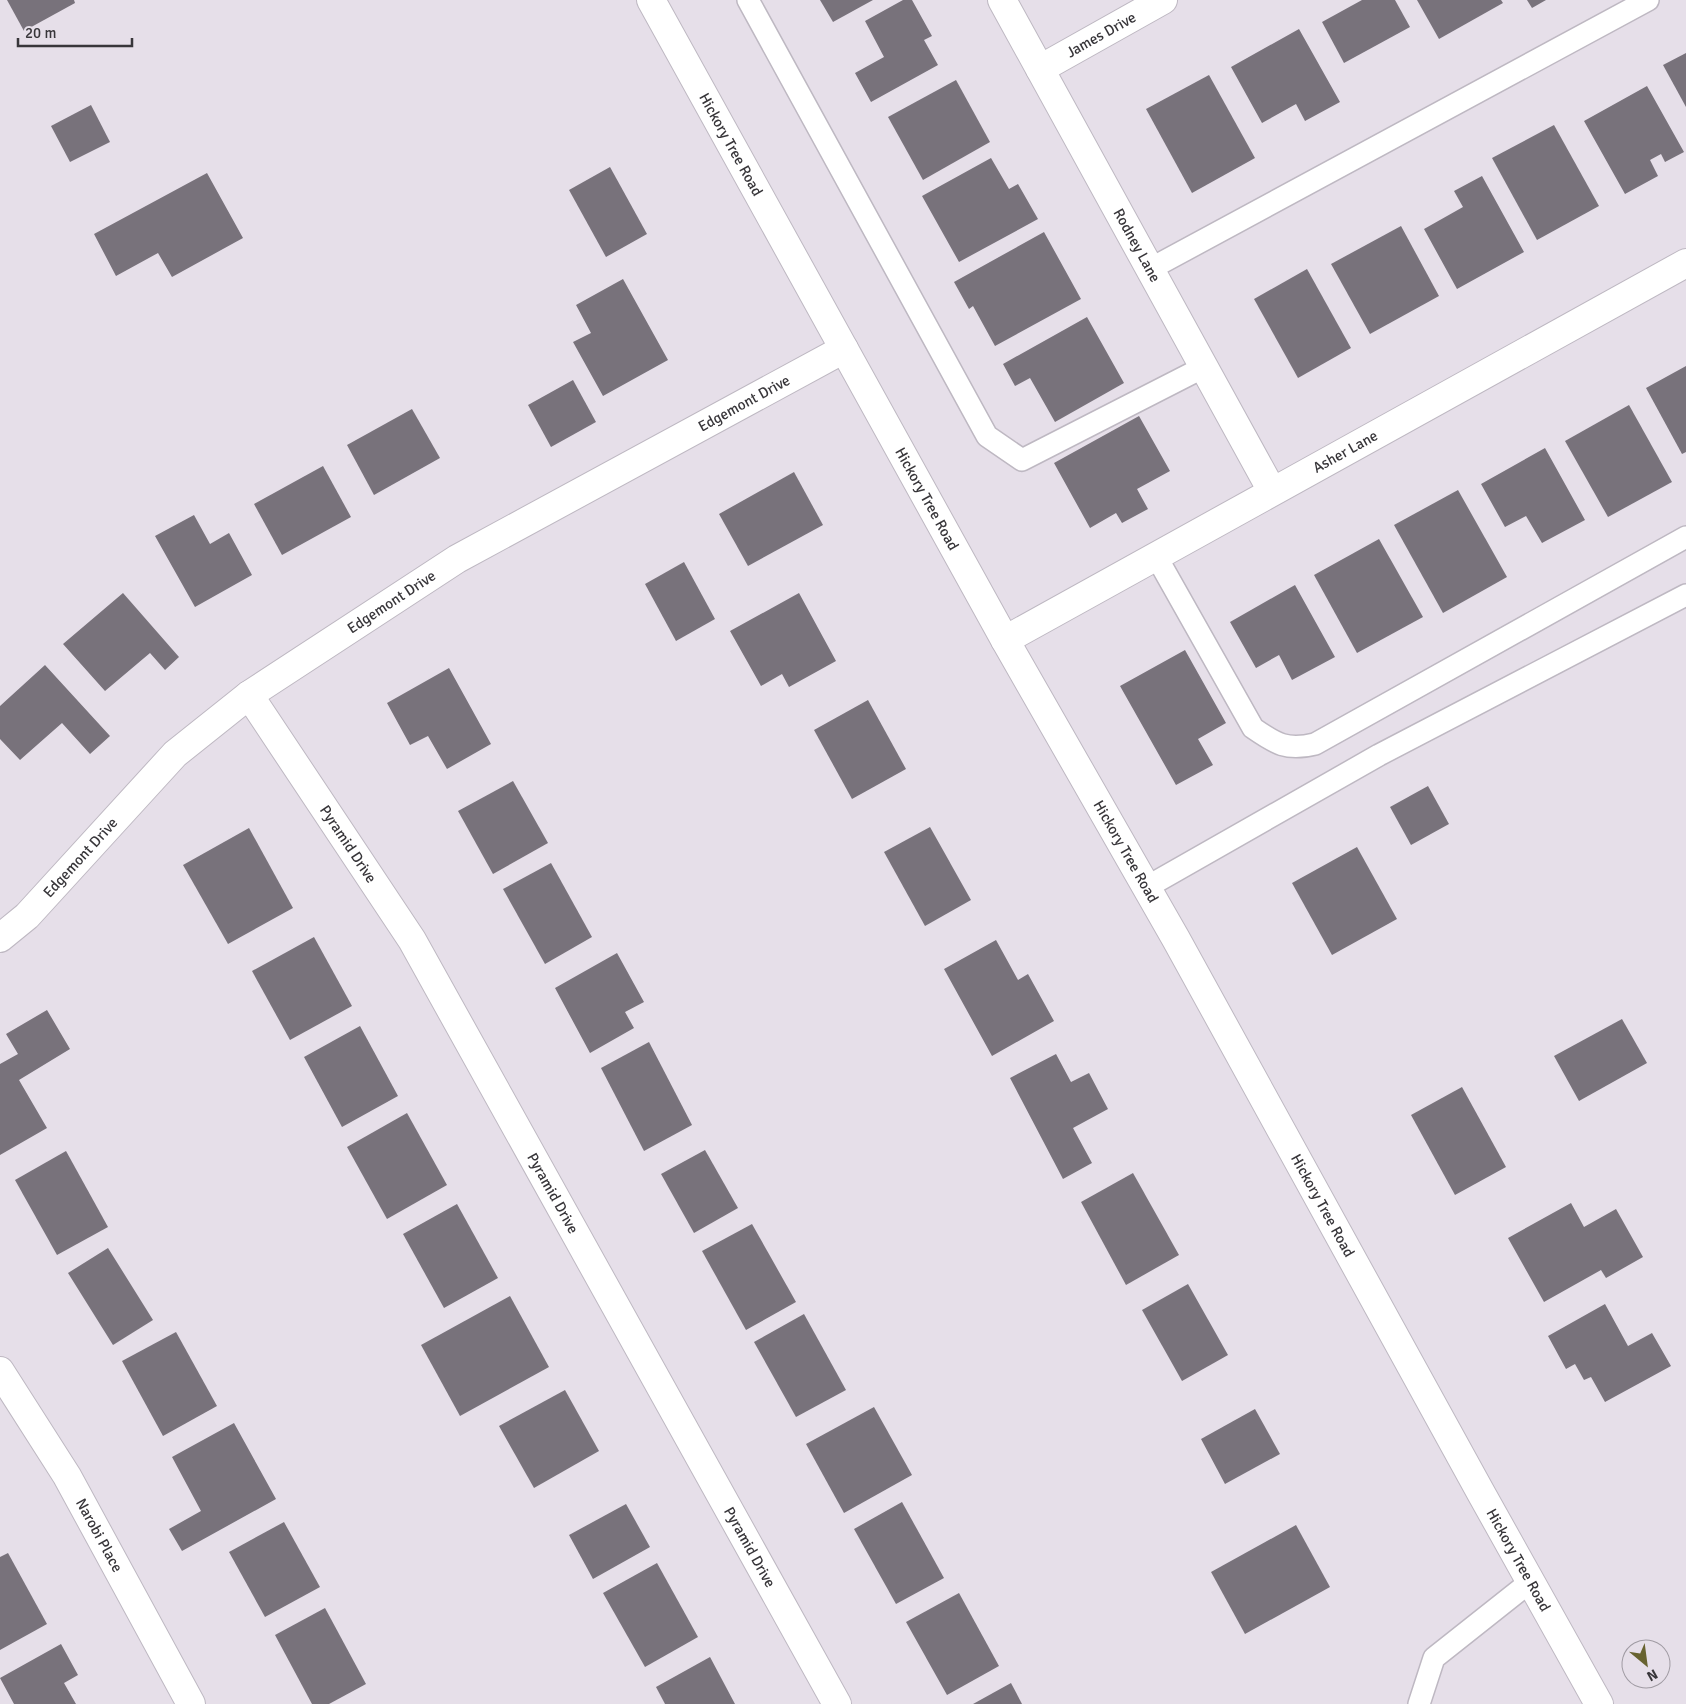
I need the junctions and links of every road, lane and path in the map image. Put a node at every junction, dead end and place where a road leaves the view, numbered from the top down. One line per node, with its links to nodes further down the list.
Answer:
1 (651, 0): 9 (street, Hickory Tree Road)
2 (748, 0): 10 (lane)
3 (1002, 0): 6 (street, Rodney Lane)
4 (1163, 0): 6 (street, James Drive)
5 (1648, 0): 8 (lane)
6 (1040, 68): 8 (street, Rodney Lane)
7 (1686, 263): 11 (street, Asher Lane)
8 (1150, 269): 10 (street, Rodney Lane)
9 (844, 349): 15 (street, Hickory Tree Road); 16 (street, Edgemont Drive)
10 (1204, 367): 11 (street, Rodney Lane)
11 (1272, 492): 13 (street, Asher Lane)
12 (1686, 537): 13 (lane)
13 (1156, 556): 15 (street, Asher Lane)
14 (1686, 595): 17 (lane)
15 (1004, 640): 17 (street, Hickory Tree Road)
16 (249, 695): 18 (street, Edgemont Drive); 22 (street, Pyramid Drive)
17 (1147, 887): 20 (street, Hickory Tree Road)
18 (0, 938)
19 (0, 1371): 21 (street, Narobi Place)
20 (1530, 1582): 23 (lane); 24 (street, Hickory Tree Road)
21 (191, 1704)
22 (837, 1704)
23 (1419, 1704)
24 (1599, 1704)

